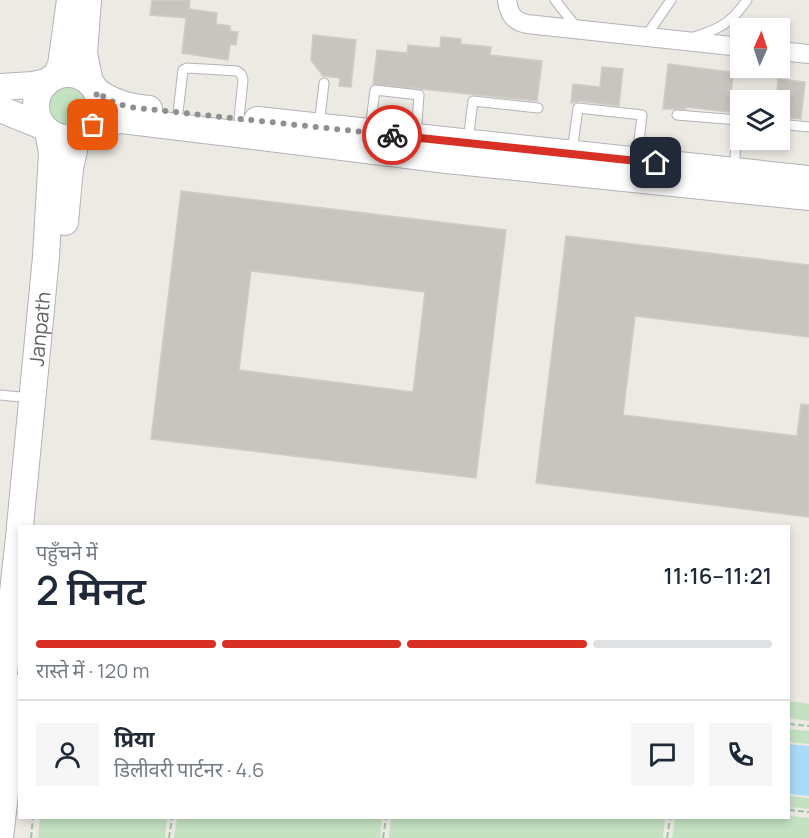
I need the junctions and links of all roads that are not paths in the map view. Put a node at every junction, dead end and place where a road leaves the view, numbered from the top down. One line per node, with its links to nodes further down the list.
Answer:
1 (70, 0): 13 (main road)
2 (88, 0): 16 (main road)
3 (507, 0): 7 (street)
4 (555, 0): 7 (lane)
5 (671, 0): 8 (lane)
6 (747, 0): 9 (lane)
7 (579, 30): 8 (street)
8 (646, 36): 9 (street)
9 (683, 40): 10 (street)
10 (730, 46)
11 (790, 52): 12 (street)
12 (809, 54)
13 (51, 79): 15 (main road); 16 (main road); 25 (main road)
14 (324, 83): 23 (lane)
15 (0, 87)
16 (93, 87): 19 (main road); 26 (main road)
17 (538, 108): 29 (lane)
18 (0, 109): 25 (main road)
19 (178, 112): 21 (main road); 21 (lane)
20 (677, 115): 32 (lane)
21 (239, 118): 23 (main road)
22 (790, 125): 24 (lane)
23 (319, 126): 27 (main road)
24 (809, 127)
25 (45, 129): 26 (main road); 36 (main road, Janpath)
26 (85, 131): 34 (main road); 38 (main road, Janpath)
27 (370, 132): 28 (main road); 28 (lane)
28 (415, 137): 29 (main road)
29 (468, 143): 30 (main road)
30 (572, 154): 31 (main road); 31 (lane)
31 (637, 161): 32 (main road)
32 (734, 171): 33 (main road)
33 (809, 179)
34 (809, 197)
35 (0, 395): 36 (lane)
36 (33, 398): 37 (main road, Janpath)
37 (20, 525)
38 (34, 525)
39 (18, 550): 40 (main road, Janpath)
40 (8, 664): 41 (main road, Janpath); 42 (main road, Janpath)
41 (0, 711)
42 (0, 838)

